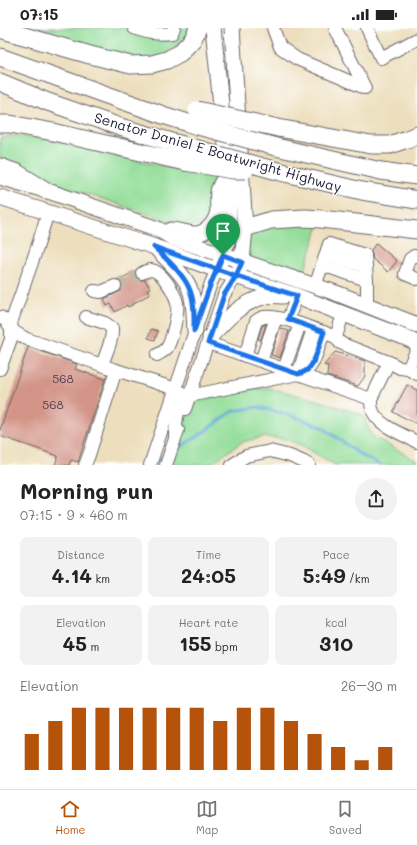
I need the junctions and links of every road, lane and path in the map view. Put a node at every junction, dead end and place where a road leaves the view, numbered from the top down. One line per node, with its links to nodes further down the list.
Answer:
1 (0, 28): 4 (highway)
2 (134, 28): 3 (street)
3 (174, 28)
4 (198, 28)
5 (213, 28): 18 (main road)
6 (232, 28): 25 (main road)
7 (273, 28): 8 (street)
8 (335, 28)
9 (367, 28): 10 (street)
10 (417, 39)
11 (0, 57): 13 (highway, Senator Daniel E Boatwright Highway)
12 (0, 82): 16 (highway, Senator Daniel E Boatwright Highway)
13 (198, 118): 15 (highway, bridge); 19 (highway, Senator Daniel E Boatwright Highway, bridge)
14 (3, 126): 16 (highway)
15 (417, 135)
16 (185, 154): 23 (highway, Senator Daniel E Boatwright Highway, bridge)
17 (0, 167): 21 (highway)
18 (228, 171): 26 (main road); 29 (main road)
19 (417, 176)
20 (0, 177): 21 (main road)
21 (45, 190): 26 (main road)
22 (0, 197): 24 (main road)
23 (417, 200)
24 (48, 212): 28 (main road); 49 (street)
25 (245, 228): 27 (highway); 32 (main road)
26 (158, 229): 29 (main road)
27 (417, 230)
28 (154, 247): 33 (main road); 50 (main road)
29 (223, 255): 32 (main road); 33 (main road)
30 (417, 256): 37 (street)
31 (324, 260): 36 (street); 36 (street); 39 (street)
32 (242, 262): 35 (main road); 39 (main road)
33 (217, 270): 35 (main road); 50 (street)
34 (142, 272): 56 (street)
35 (236, 276): 41 (main road); 53 (street)
36 (367, 280): 42 (street)
37 (417, 280)
38 (115, 286): 40 (street)
39 (315, 287): 42 (main road)
40 (94, 291)
41 (297, 296): 43 (main road); 46 (street); 53 (main road)
42 (367, 305): 48 (main road)
43 (343, 314): 52 (street); 54 (main road)
44 (86, 317): 60 (street)
45 (0, 318): 49 (street)
46 (282, 318): 47 (street); 57 (street); 58 (street)
47 (300, 324): 51 (street); 62 (street)
48 (417, 325)
49 (10, 327): 60 (street); 61 (street)
50 (194, 331): 66 (street)
51 (318, 331): 52 (street); 65 (street)
52 (336, 337): 59 (street)
53 (209, 340): 57 (street); 68 (street)
54 (417, 343)
55 (417, 349): 64 (street)
56 (157, 355)
57 (244, 356): 58 (street)
58 (261, 361): 62 (street)
59 (389, 362): 64 (street); 67 (street)
60 (102, 365): 63 (street)
61 (0, 369)
62 (284, 369): 65 (street)
63 (116, 370): 66 (street); 72 (street)
64 (413, 371)
65 (298, 374): 67 (street); 68 (street)
66 (176, 389): 69 (street); 71 (street)
67 (371, 399): 70 (street)
68 (188, 400): 69 (street)
69 (175, 437): 73 (street)
70 (417, 442)
71 (151, 462)
72 (85, 465)
73 (166, 465)
74 (232, 465): 75 (street)
75 (308, 465)

